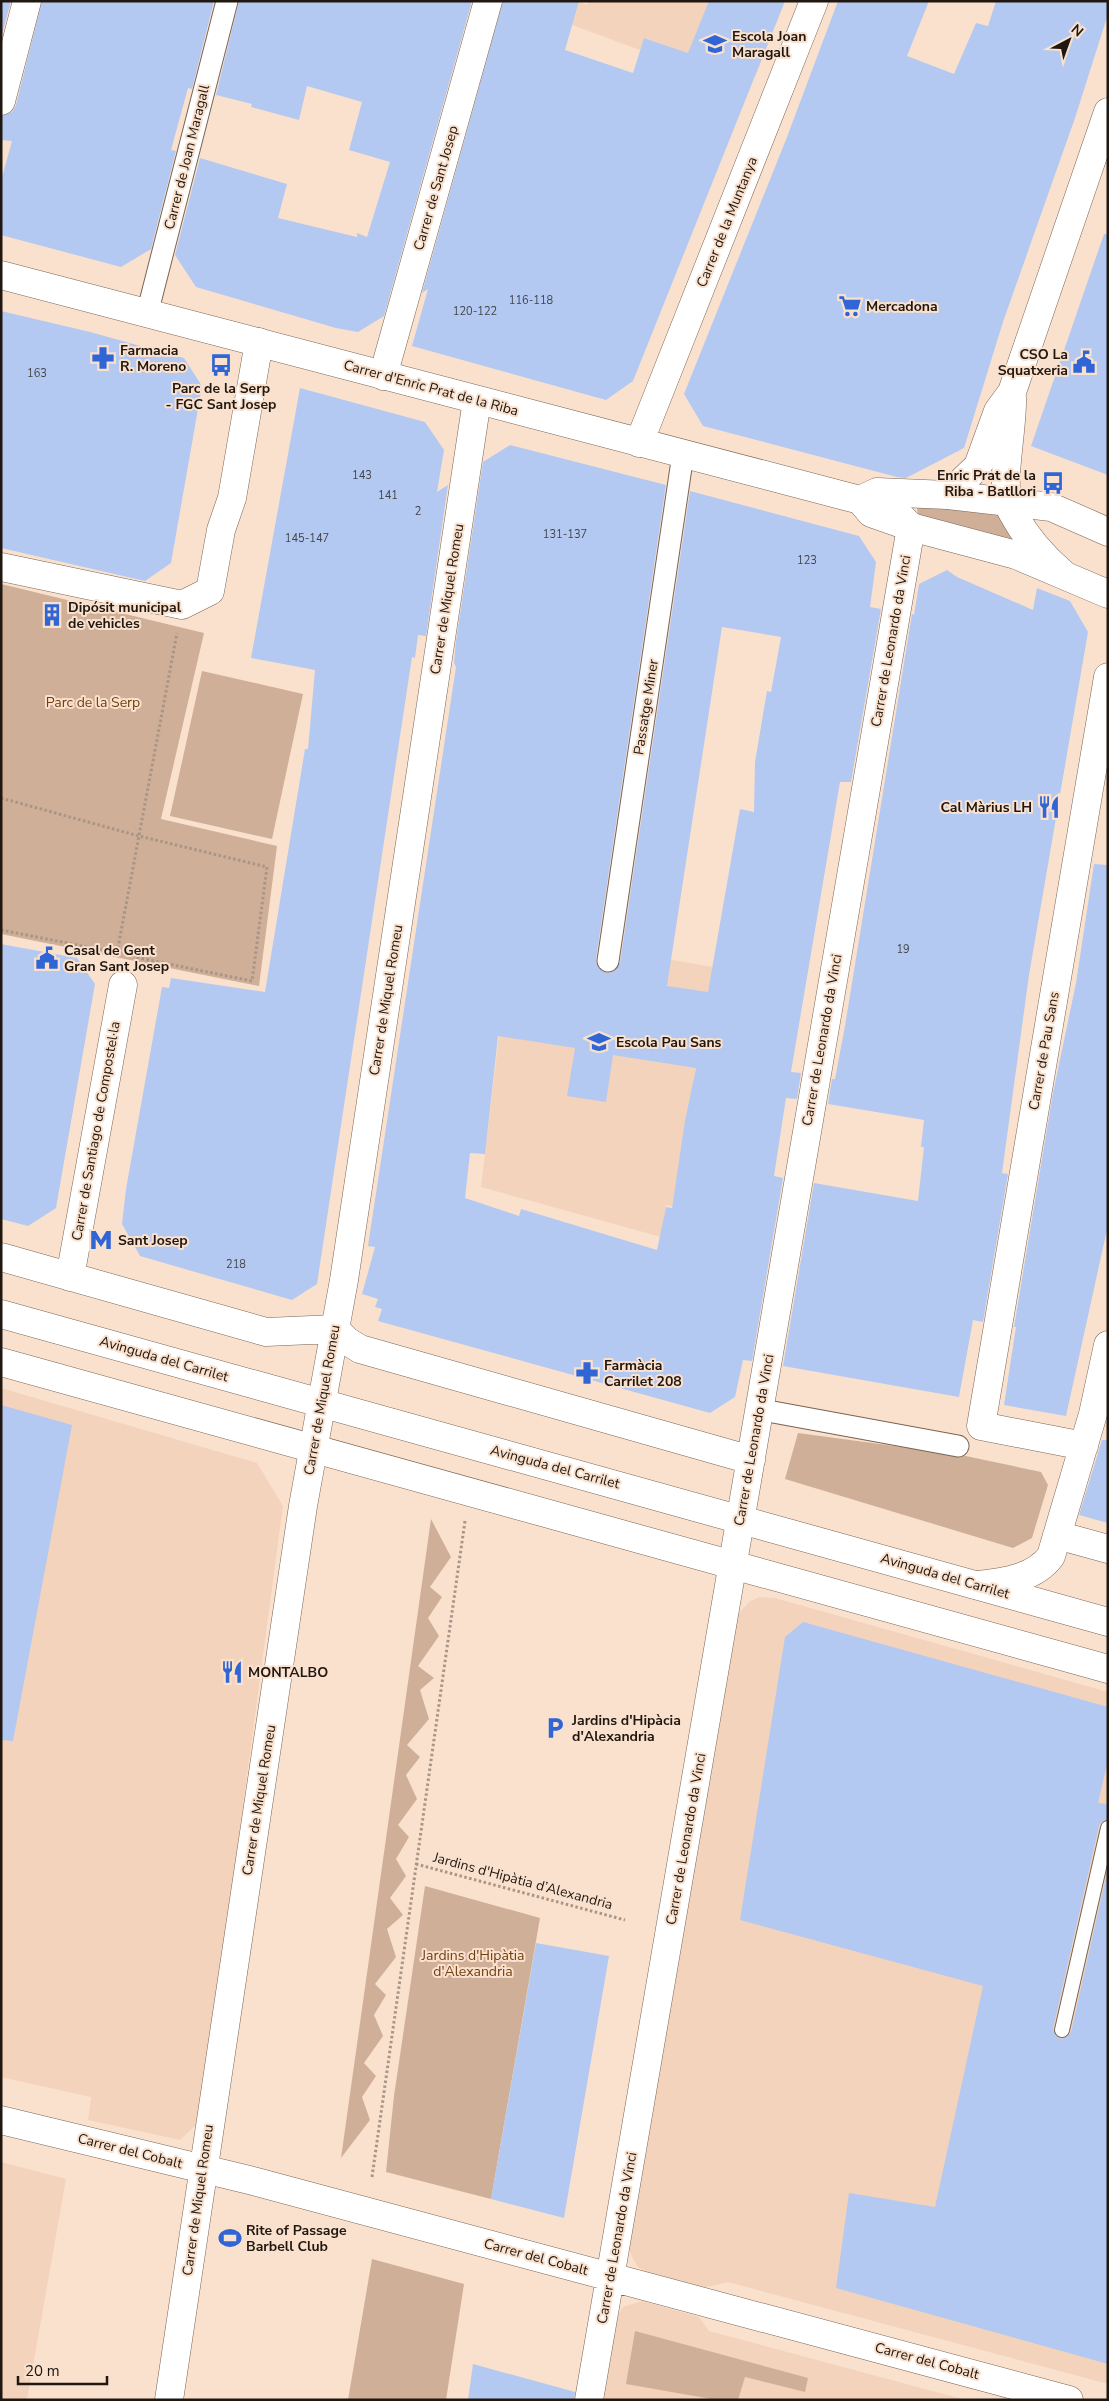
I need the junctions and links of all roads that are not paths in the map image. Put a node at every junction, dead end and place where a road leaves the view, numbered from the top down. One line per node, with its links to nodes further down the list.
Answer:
1 (27, 1): 5 (street)
2 (227, 1): 8 (street, Carrer de Joan Maragall)
3 (488, 1): 10 (street, Carrer de Sant Josep)
4 (814, 1): 13 (street, Carrer de la Muntanya)
5 (1, 101)
6 (1108, 112): 11 (street)
7 (1, 275): 8 (street, Carrer d'Enric Prat de la Riba)
8 (147, 314): 9 (street, Carrer d'Enric Prat de la Riba)
9 (259, 342): 10 (street, Carrer d'Enric Prat de la Riba); 20 (street)
10 (383, 376): 12 (street, Carrer d'Enric Prat de la Riba)
11 (1012, 392): 15 (street); 17 (street)
12 (477, 400): 13 (street, Carrer d'Enric Prat de la Riba); 29 (street, Carrer de Miquel Romeu)
13 (639, 442): 14 (street, Carrer d'Enric Prat de la Riba)
14 (683, 454): 16 (street, Carrer d'Enric Prat de la Riba); 24 (street, Passatge Miner)
15 (948, 495): 16 (street, Carrer d'Enric Prat de la Riba); 17 (street, Carrer d'Enric Prat de la Riba)
16 (868, 496): 18 (street, Carrer d'Enric Prat de la Riba)
17 (1008, 503): 19 (street, Carrer d'Enric Prat de la Riba); 21 (street)
18 (910, 526): 21 (street, Carrer d'Enric Prat de la Riba); 37 (street, Carrer de Leonardo da Vinci)
19 (1108, 532)
20 (1, 567)
21 (1068, 578): 22 (street, Carrer d'Enric Prat de la Riba)
22 (1108, 594)
23 (1108, 677): 35 (street, Carrer de Pau Sans)
24 (608, 961)
25 (123, 985): 27 (street, Carrer de Santiago de Compostel·la)
26 (1, 1257): 27 (street)
27 (70, 1277): 29 (street)
28 (1, 1314): 32 (street, Avinguda del Carrilet)
29 (335, 1330): 32 (street, Carrer de Miquel Romeu); 37 (street)
30 (1108, 1345): 35 (street)
31 (1, 1362): 36 (street)
32 (322, 1402): 36 (street, Carrer de Miquel Romeu); 38 (street, Avinguda del Carrilet)
33 (773, 1412): 34 (street)
34 (958, 1446)
35 (1084, 1446): 39 (street)
36 (313, 1449): 41 (street); 48 (street, Carrer de Miquel Romeu)
37 (751, 1460): 38 (street, Carrer de Leonardo da Vinci)
38 (741, 1518): 41 (street, Carrer de Leonardo da Vinci); 42 (street, Avinguda del Carrilet)
39 (1057, 1535): 40 (street); 42 (street)
40 (1108, 1549)
41 (733, 1564): 44 (street); 49 (street, Carrer de Leonardo da Vinci)
42 (979, 1585): 43 (street, Avinguda del Carrilet)
43 (1108, 1622)
44 (1108, 1669)
45 (1108, 1828): 46 (lane)
46 (1062, 2030)
47 (1, 2120): 48 (street, Carrer del Cobalt)
48 (202, 2168): 49 (street, Carrer del Cobalt); 50 (street, Carrer de Miquel Romeu)
49 (610, 2277): 51 (street, Carrer de Leonardo da Vinci); 52 (street, Carrer del Cobalt)
50 (170, 2400)
51 (589, 2400)
52 (1069, 2400)

